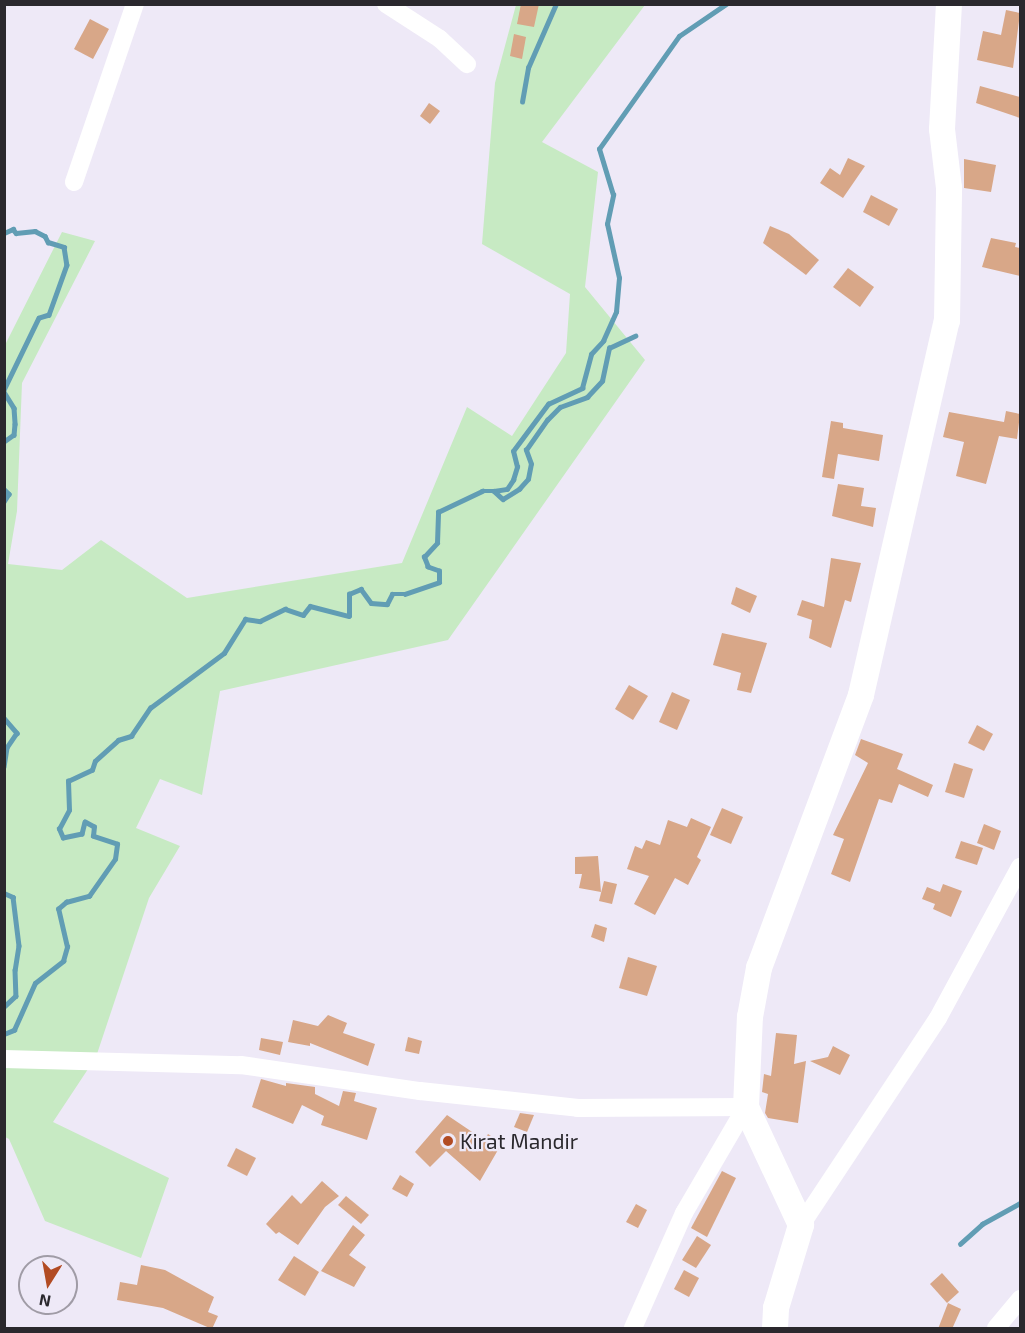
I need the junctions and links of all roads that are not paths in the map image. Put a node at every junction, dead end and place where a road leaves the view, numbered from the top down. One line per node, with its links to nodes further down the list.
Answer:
1 (135, 4): 5 (street)
2 (949, 4): 8 (street)
3 (400, 8): 4 (street)
4 (467, 64)
5 (74, 182)
6 (1020, 867): 9 (street)
7 (4, 1059): 8 (street)
8 (746, 1107): 9 (street); 11 (street)
9 (801, 1225): 12 (street)
10 (1020, 1299): 13 (street)
11 (633, 1329)
12 (775, 1329)
13 (996, 1329)

